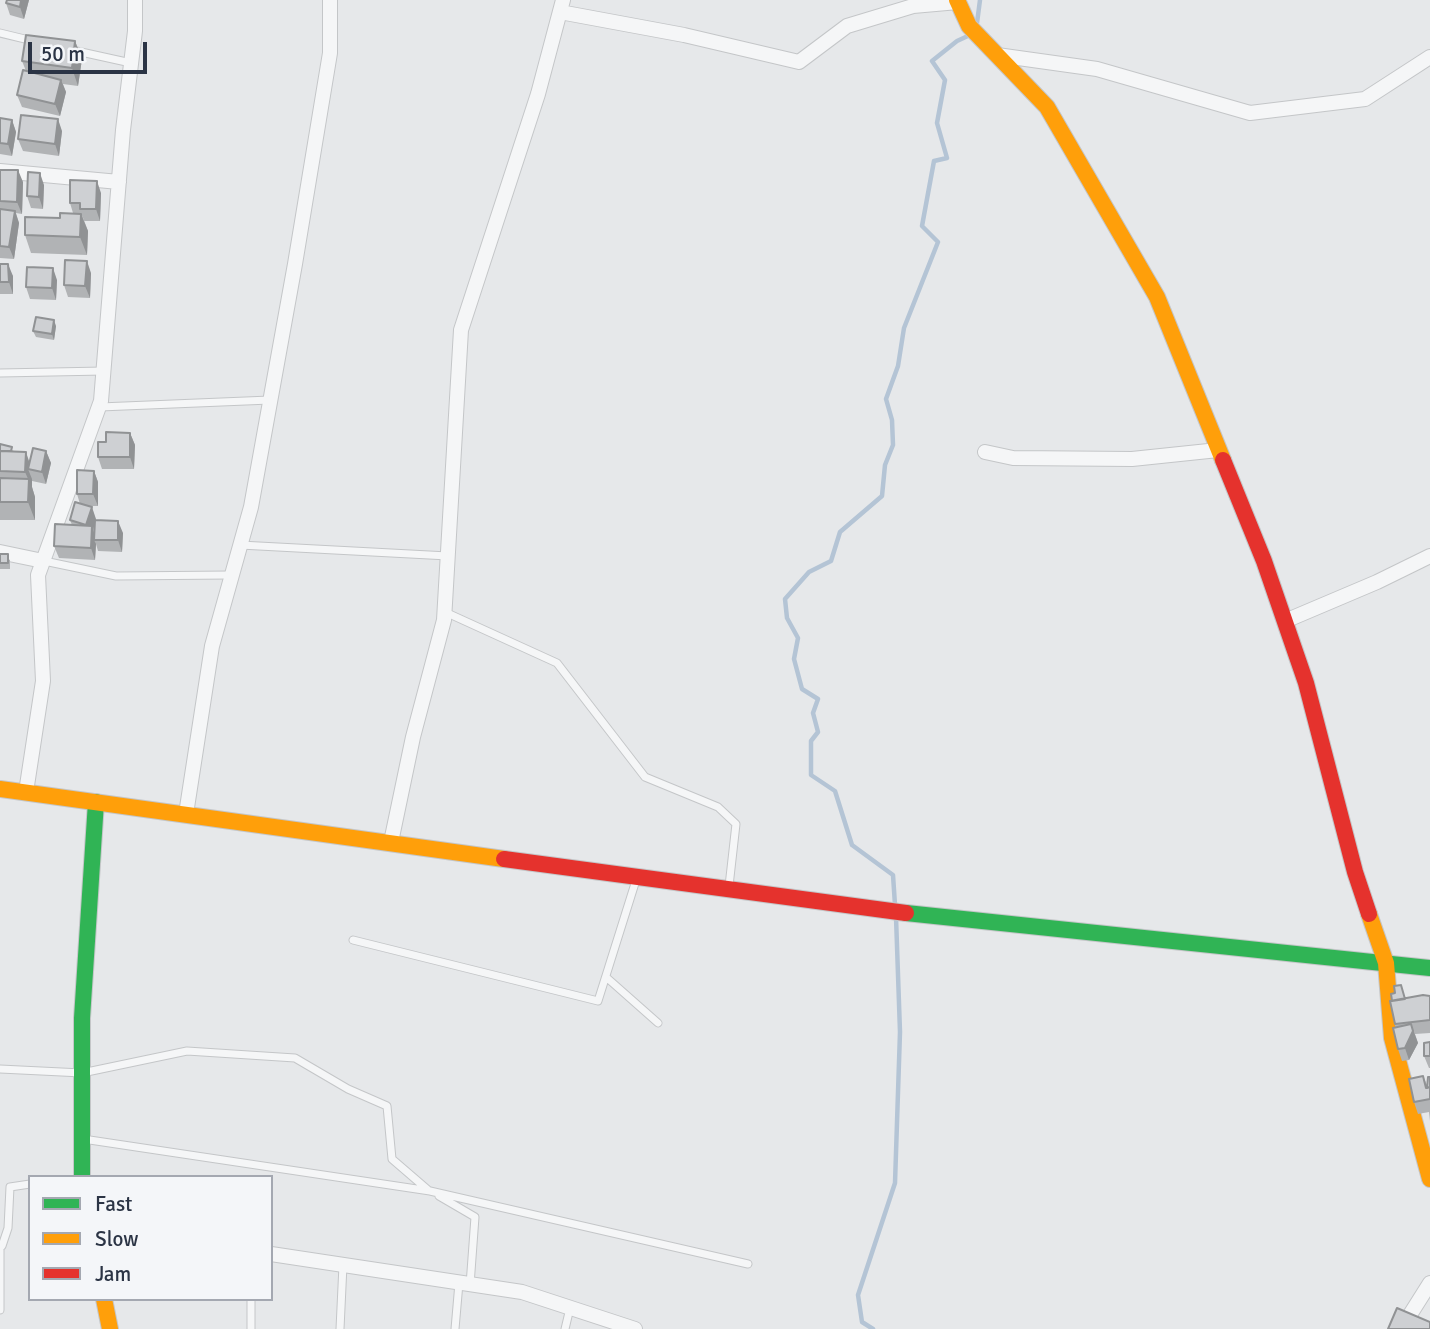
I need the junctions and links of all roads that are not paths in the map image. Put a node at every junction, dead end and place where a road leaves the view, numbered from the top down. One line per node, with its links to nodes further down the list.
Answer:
1 (135, 0): 10 (street)
2 (330, 0): 15 (street)
3 (958, 1): 4 (street); 8 (main road)
4 (561, 6): 22 (street)
5 (0, 33): 6 (lane)
6 (38, 42)
7 (64, 49): 10 (lane)
8 (997, 55): 9 (street); 17 (main road)
9 (1430, 57)
10 (131, 62): 12 (street)
11 (0, 171): 12 (street)
12 (119, 181): 13 (street)
13 (104, 371): 14 (lane); 16 (street)
14 (0, 373)
15 (270, 400): 16 (lane); 19 (street)
16 (99, 407): 23 (street)
17 (1219, 450): 18 (street); 26 (main road)
18 (985, 452)
19 (239, 545): 22 (lane); 24 (street)
20 (0, 552): 23 (street)
21 (1430, 555): 26 (street)
22 (448, 556): 25 (street)
23 (43, 561): 24 (lane); 28 (street)
24 (230, 575): 30 (street)
25 (445, 612): 31 (street); 33 (lane)
26 (1285, 621): 35 (main road)
27 (0, 789): 28 (main road)
28 (26, 792): 29 (main road)
29 (96, 802): 30 (main road); 40 (main road)
30 (186, 814): 31 (main road)
31 (391, 842): 32 (main road)
32 (637, 876): 33 (main road); 37 (lane)
33 (729, 889): 35 (main road)
34 (353, 940): 37 (lane)
35 (1386, 963): 36 (main road); 43 (main road)
36 (1430, 968)
37 (606, 977): 38 (lane)
38 (658, 1023)
39 (0, 1069): 40 (lane)
40 (82, 1073): 41 (main road); 45 (lane)
41 (82, 1139): 42 (main road); 45 (lane)
42 (82, 1175)
43 (1430, 1179)
44 (28, 1184): 46 (lane)
45 (430, 1191): 48 (lane); 51 (lane)
46 (1, 1246): 55 (lane)
47 (273, 1254): 49 (street)
48 (748, 1264)
49 (343, 1265): 51 (street); 59 (lane)
50 (1430, 1283): 62 (street)
51 (465, 1284): 54 (street); 60 (lane)
52 (104, 1301): 57 (main road)
53 (251, 1301): 58 (lane)
54 (570, 1308): 56 (street); 61 (lane)
55 (0, 1310)
56 (628, 1328)
57 (110, 1329)
58 (251, 1329)
59 (340, 1329)
60 (455, 1329)
61 (565, 1329)
62 (1401, 1329)

